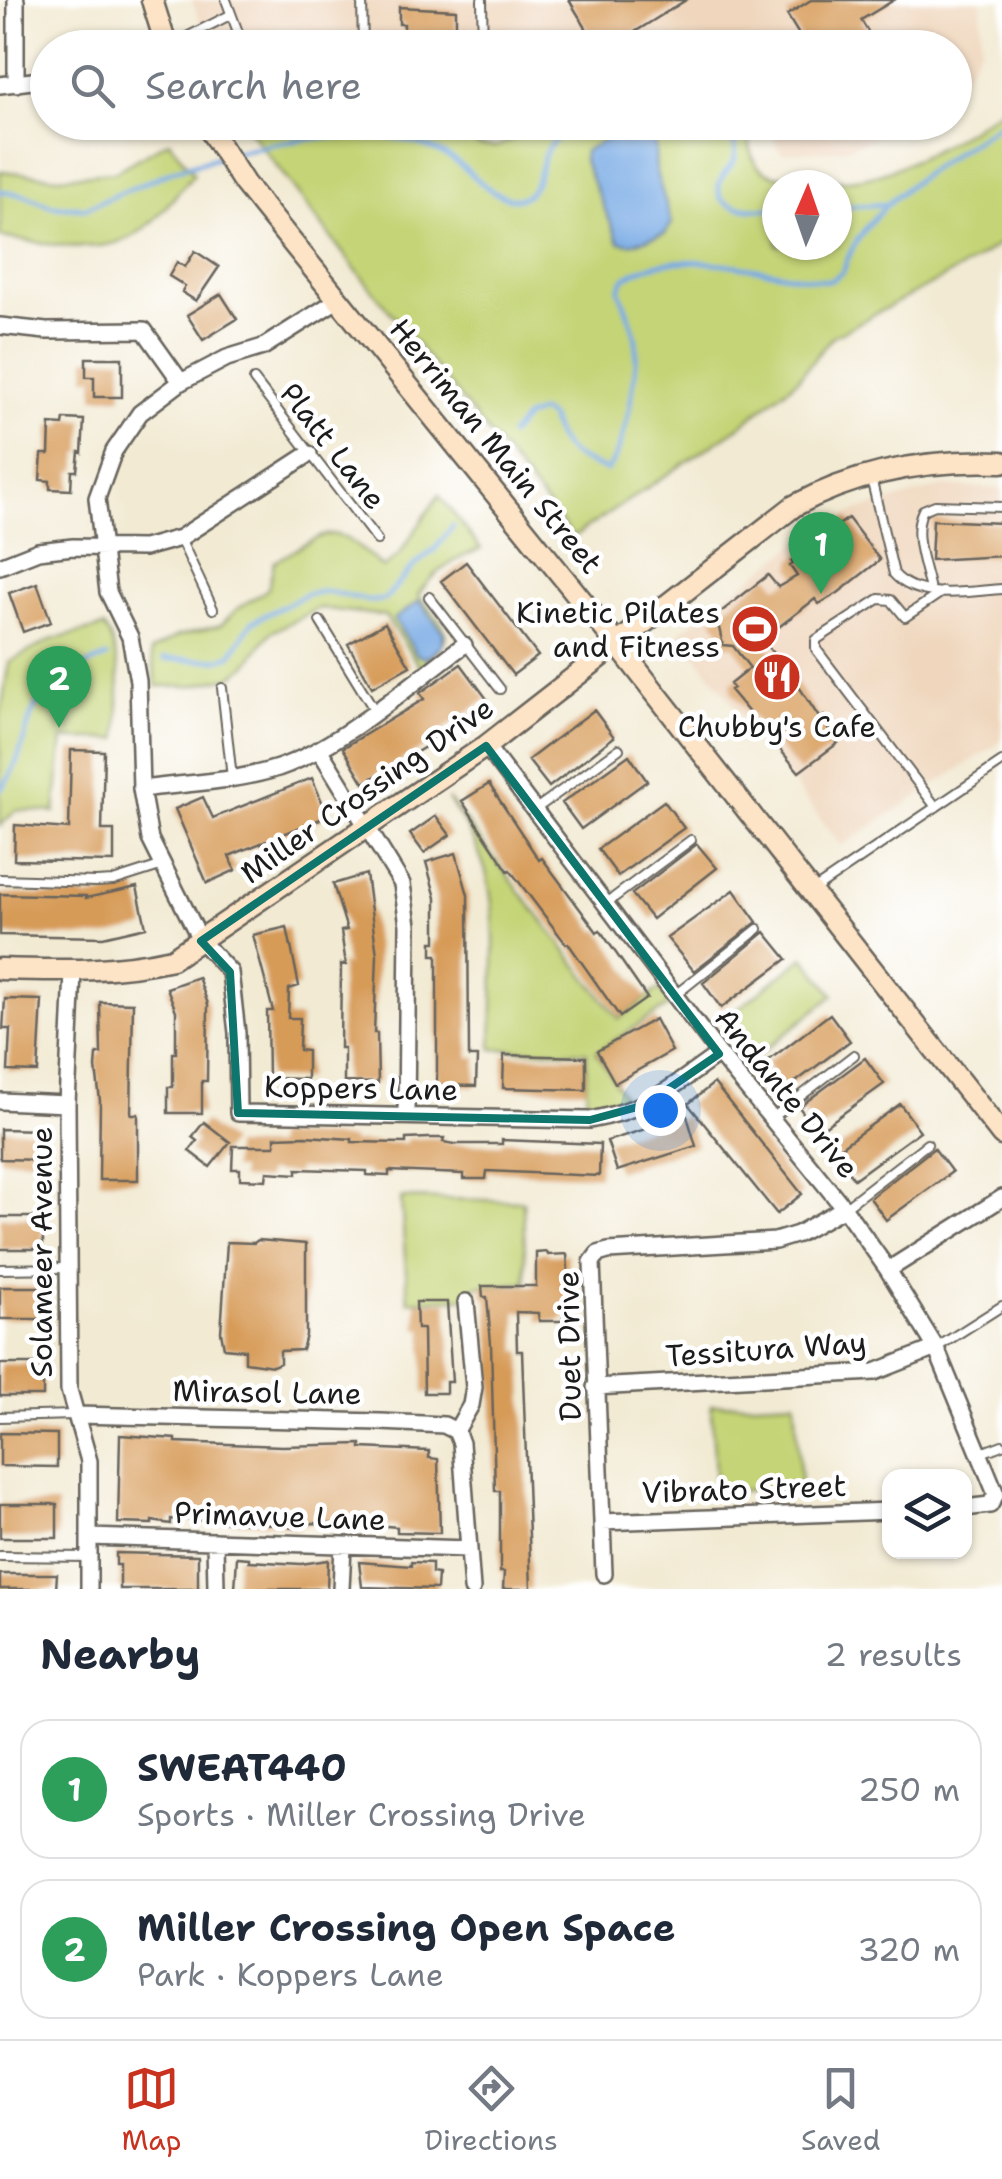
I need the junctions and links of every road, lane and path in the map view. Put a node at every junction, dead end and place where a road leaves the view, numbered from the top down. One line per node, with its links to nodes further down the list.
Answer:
1 (152, 0): 7 (main road)
2 (226, 0): 6 (lane)
3 (362, 0): 10 (lane)
4 (482, 0): 11 (lane)
5 (10, 11): 12 (street)
6 (230, 15): 8 (lane); 9 (lane)
7 (161, 30)
8 (200, 30)
9 (236, 30)
10 (363, 30)
11 (483, 30)
12 (8, 84)
13 (216, 140): 14 (main road, Herriman Main Street)
14 (339, 298): 17 (street, Koppers Lane); 32 (main road, Herriman Main Street)
15 (0, 326): 17 (street)
16 (254, 380): 18 (lane, Platt Lane)
17 (181, 382): 24 (street, Koppers Lane)
18 (309, 454): 22 (street); 23 (lane, Platt Lane)
19 (1002, 462): 20 (main road, Miller Crossing Drive)
20 (870, 474): 27 (lane); 32 (main road, Miller Crossing Drive)
21 (1002, 507): 27 (lane)
22 (180, 538): 24 (street); 30 (lane)
23 (377, 540)
24 (101, 546): 25 (street); 42 (street, Koppers Lane)
25 (0, 566)
26 (1002, 589): 28 (lane)
27 (930, 590): 28 (lane)
28 (942, 592): 43 (lane)
29 (429, 597): 33 (lane)
30 (213, 608)
31 (320, 620): 36 (lane)
32 (617, 644): 37 (main road, Miller Crossing Drive); 49 (main road, Herriman Main Street)
33 (464, 645): 35 (lane); 36 (street)
34 (222, 688): 41 (lane)
35 (500, 689)
36 (374, 711): 38 (street)
37 (486, 746): 44 (street, Andante Drive); 45 (main road, Miller Crossing Drive)
38 (319, 748): 41 (street); 45 (street)
39 (620, 749): 44 (lane)
40 (1002, 762): 43 (lane)
41 (232, 778): 42 (street)
42 (140, 789): 47 (street, Koppers Lane)
43 (936, 807): 49 (lane)
44 (533, 812): 50 (street, Andante Drive)
45 (366, 828): 52 (main road, Miller Crossing Drive); 60 (street)
46 (691, 840): 50 (lane)
47 (160, 866): 48 (lane); 52 (street, Koppers Lane)
48 (0, 879)
49 (812, 891): 62 (main road, Herriman Main Street)
50 (604, 904): 55 (street, Andante Drive)
51 (758, 930): 55 (lane)
52 (201, 941): 54 (main road, Miller Crossing Drive); 60 (street, Koppers Lane)
53 (0, 969): 54 (main road, Miller Crossing Drive)
54 (73, 972): 59 (street, Solameer Avenue)
55 (674, 996): 56 (street, Andante Drive)
56 (719, 1054): 60 (street, Koppers Lane); 61 (street, Andante Drive)
57 (854, 1055): 61 (lane)
58 (0, 1101): 59 (street)
59 (67, 1104): 66 (street, Solameer Avenue)
60 (406, 1115)
61 (771, 1119): 65 (street, Andante Drive)
62 (1002, 1135)
63 (928, 1144): 65 (lane)
64 (1002, 1198): 68 (street)
65 (844, 1208): 68 (street, Andante Drive); 72 (street, Duet Drive)
66 (66, 1268): 67 (lane); 73 (street, Solameer Avenue)
67 (0, 1269)
68 (888, 1270): 71 (street, Andante Drive)
69 (466, 1302): 75 (street)
70 (1002, 1306): 71 (lane)
71 (936, 1348): 72 (street, Tessitura Way); 77 (street, Andante Drive)
72 (596, 1387): 81 (street, Duet Drive)
73 (76, 1415): 74 (lane); 75 (street, Mirasol Lane); 82 (street, Solameer Avenue)
74 (0, 1416)
75 (456, 1431): 85 (street)
76 (1002, 1445): 77 (lane)
77 (981, 1453): 78 (street, Andante Drive)
78 (998, 1503): 79 (street)
79 (972, 1508)
80 (882, 1511): 81 (street, Vibrato Street)
81 (602, 1522): 88 (street, Duet Drive)
82 (89, 1537): 83 (street, Primavue Lane); 87 (street, Solameer Avenue)
83 (215, 1541): 84 (street, Primavue Lane); 90 (street)
84 (343, 1546): 85 (street, Primavue Lane); 91 (street)
85 (468, 1548): 92 (street)
86 (0, 1556): 87 (lane)
87 (89, 1557): 89 (street, Solameer Avenue)
88 (604, 1574)
89 (89, 1589)
90 (216, 1589)
91 (341, 1589)
92 (472, 1589)

